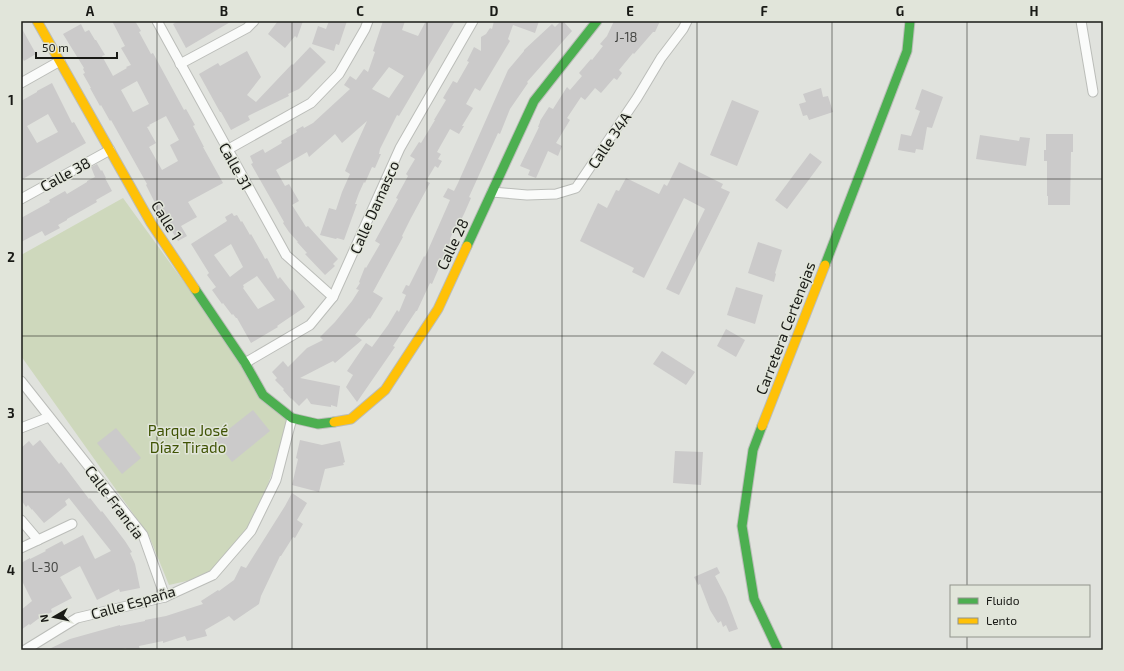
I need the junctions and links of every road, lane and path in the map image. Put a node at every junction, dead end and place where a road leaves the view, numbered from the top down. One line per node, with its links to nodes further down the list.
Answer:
1 (37, 21): 10 (street, Calle 1)
2 (157, 21): 11 (street, Calle 31)
3 (254, 21): 11 (street)
4 (368, 21): 15 (street)
5 (473, 21): 18 (street, Calle Damasco)
6 (597, 21): 16 (street, Calle 28)
7 (687, 21): 16 (street, Calle 34A)
8 (910, 21): 30 (street, Carretera Certenejas)
9 (1080, 21): 13 (street)
10 (60, 61): 12 (street); 14 (street, Calle 1)
11 (180, 64): 15 (street, Calle 31)
12 (21, 83)
13 (1093, 92)
14 (110, 150): 17 (street, Calle 38); 19 (street, Calle 1)
15 (228, 150): 18 (street, Calle 31)
16 (492, 192): 22 (street, Calle 28)
17 (21, 199)
18 (334, 297): 19 (street, Calle Damasco)
19 (245, 363): 22 (street, Calle 1)
20 (21, 381): 21 (street, Calle Francia)
21 (49, 417): 23 (street); 28 (street, Calle Francia)
22 (292, 418): 28 (street, Calle España)
23 (21, 428)
24 (21, 520): 26 (street)
25 (72, 524): 26 (street)
26 (38, 540): 27 (street)
27 (21, 548)
28 (165, 597): 29 (street, Calle España)
29 (25, 650)
30 (778, 650)

